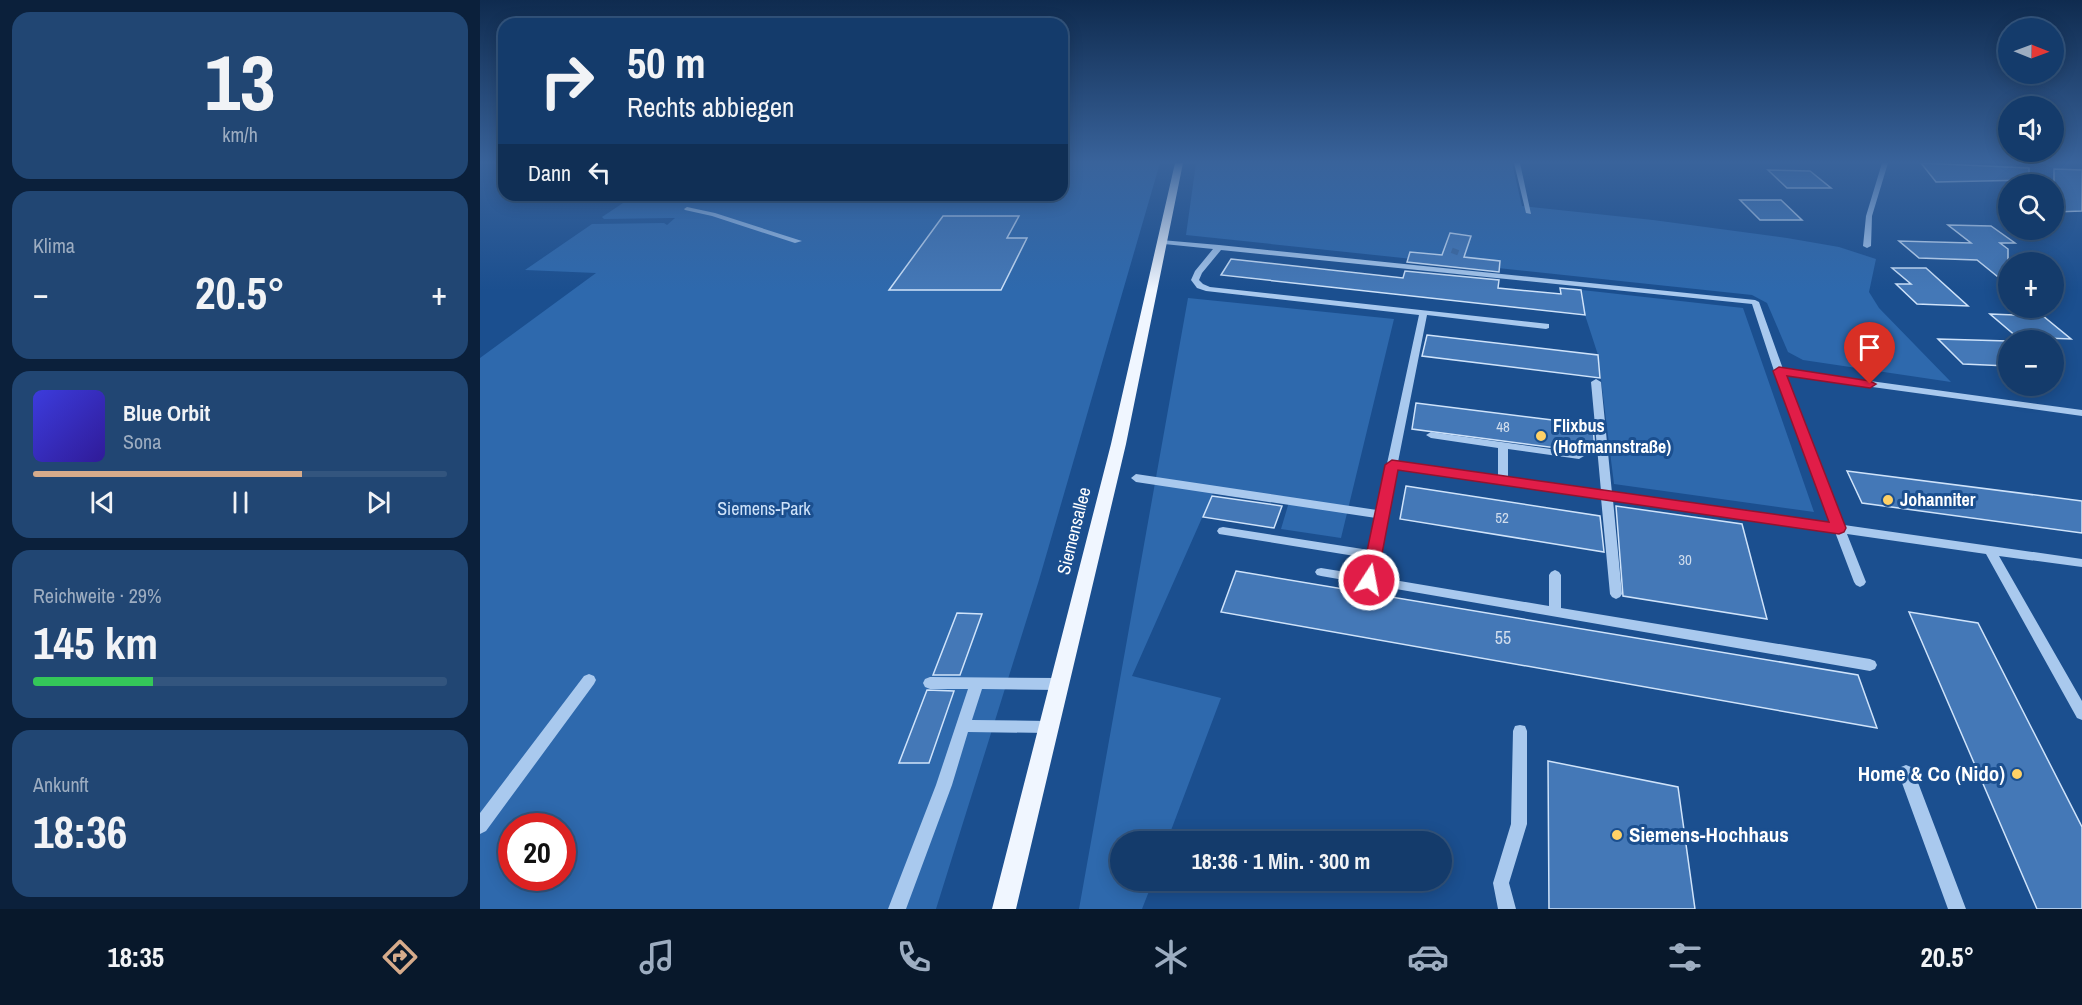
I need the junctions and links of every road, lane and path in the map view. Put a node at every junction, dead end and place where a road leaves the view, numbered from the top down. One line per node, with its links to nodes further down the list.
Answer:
1 (1171, 205): 7 (main road, Siemensallee)
2 (1527, 205): 4 (street)
3 (1872, 205): 8 (street)
4 (1529, 213)
5 (684, 218): 6 (street)
6 (798, 241)
7 (1164, 242): 9 (street); 38 (main road, Siemensallee)
8 (1867, 246)
9 (1219, 247): 10 (street); 12 (street)
10 (1423, 314): 11 (street); 18 (street)
11 (1546, 326)
12 (1779, 371): 14 (street); 23 (street)
13 (1596, 382): 21 (street)
14 (2082, 413)
15 (1431, 435): 16 (street)
16 (1503, 445): 17 (street); 20 (street)
17 (1579, 456)
18 (1392, 465): 20 (street); 22 (street)
19 (1136, 478): 22 (street)
20 (1503, 480): 21 (street)
21 (1607, 495): 23 (street); 32 (street)
22 (1382, 515): 26 (street)
23 (1839, 528): 25 (street); 31 (street)
24 (1223, 531): 26 (street)
25 (1990, 550): 27 (street); 39 (street)
26 (1374, 555): 30 (street)
27 (2082, 563)
28 (1322, 572): 30 (street)
29 (1555, 575): 33 (street)
30 (1369, 580): 33 (street)
31 (1860, 582)
32 (1616, 594)
33 (1555, 611): 34 (street)
34 (1870, 665)
35 (589, 680): 44 (street)
36 (930, 683): 37 (street)
37 (977, 683): 38 (street); 40 (street)
38 (1059, 684): 41 (main road, Siemensallee)
39 (2082, 714)
40 (963, 726): 41 (street); 45 (street)
41 (1048, 727): 46 (main road, Siemensallee)
42 (1520, 731): 47 (street)
43 (1906, 772): 48 (street)
44 (480, 826)
45 (897, 909)
46 (1004, 909)
47 (1506, 909)
48 (1957, 909)

